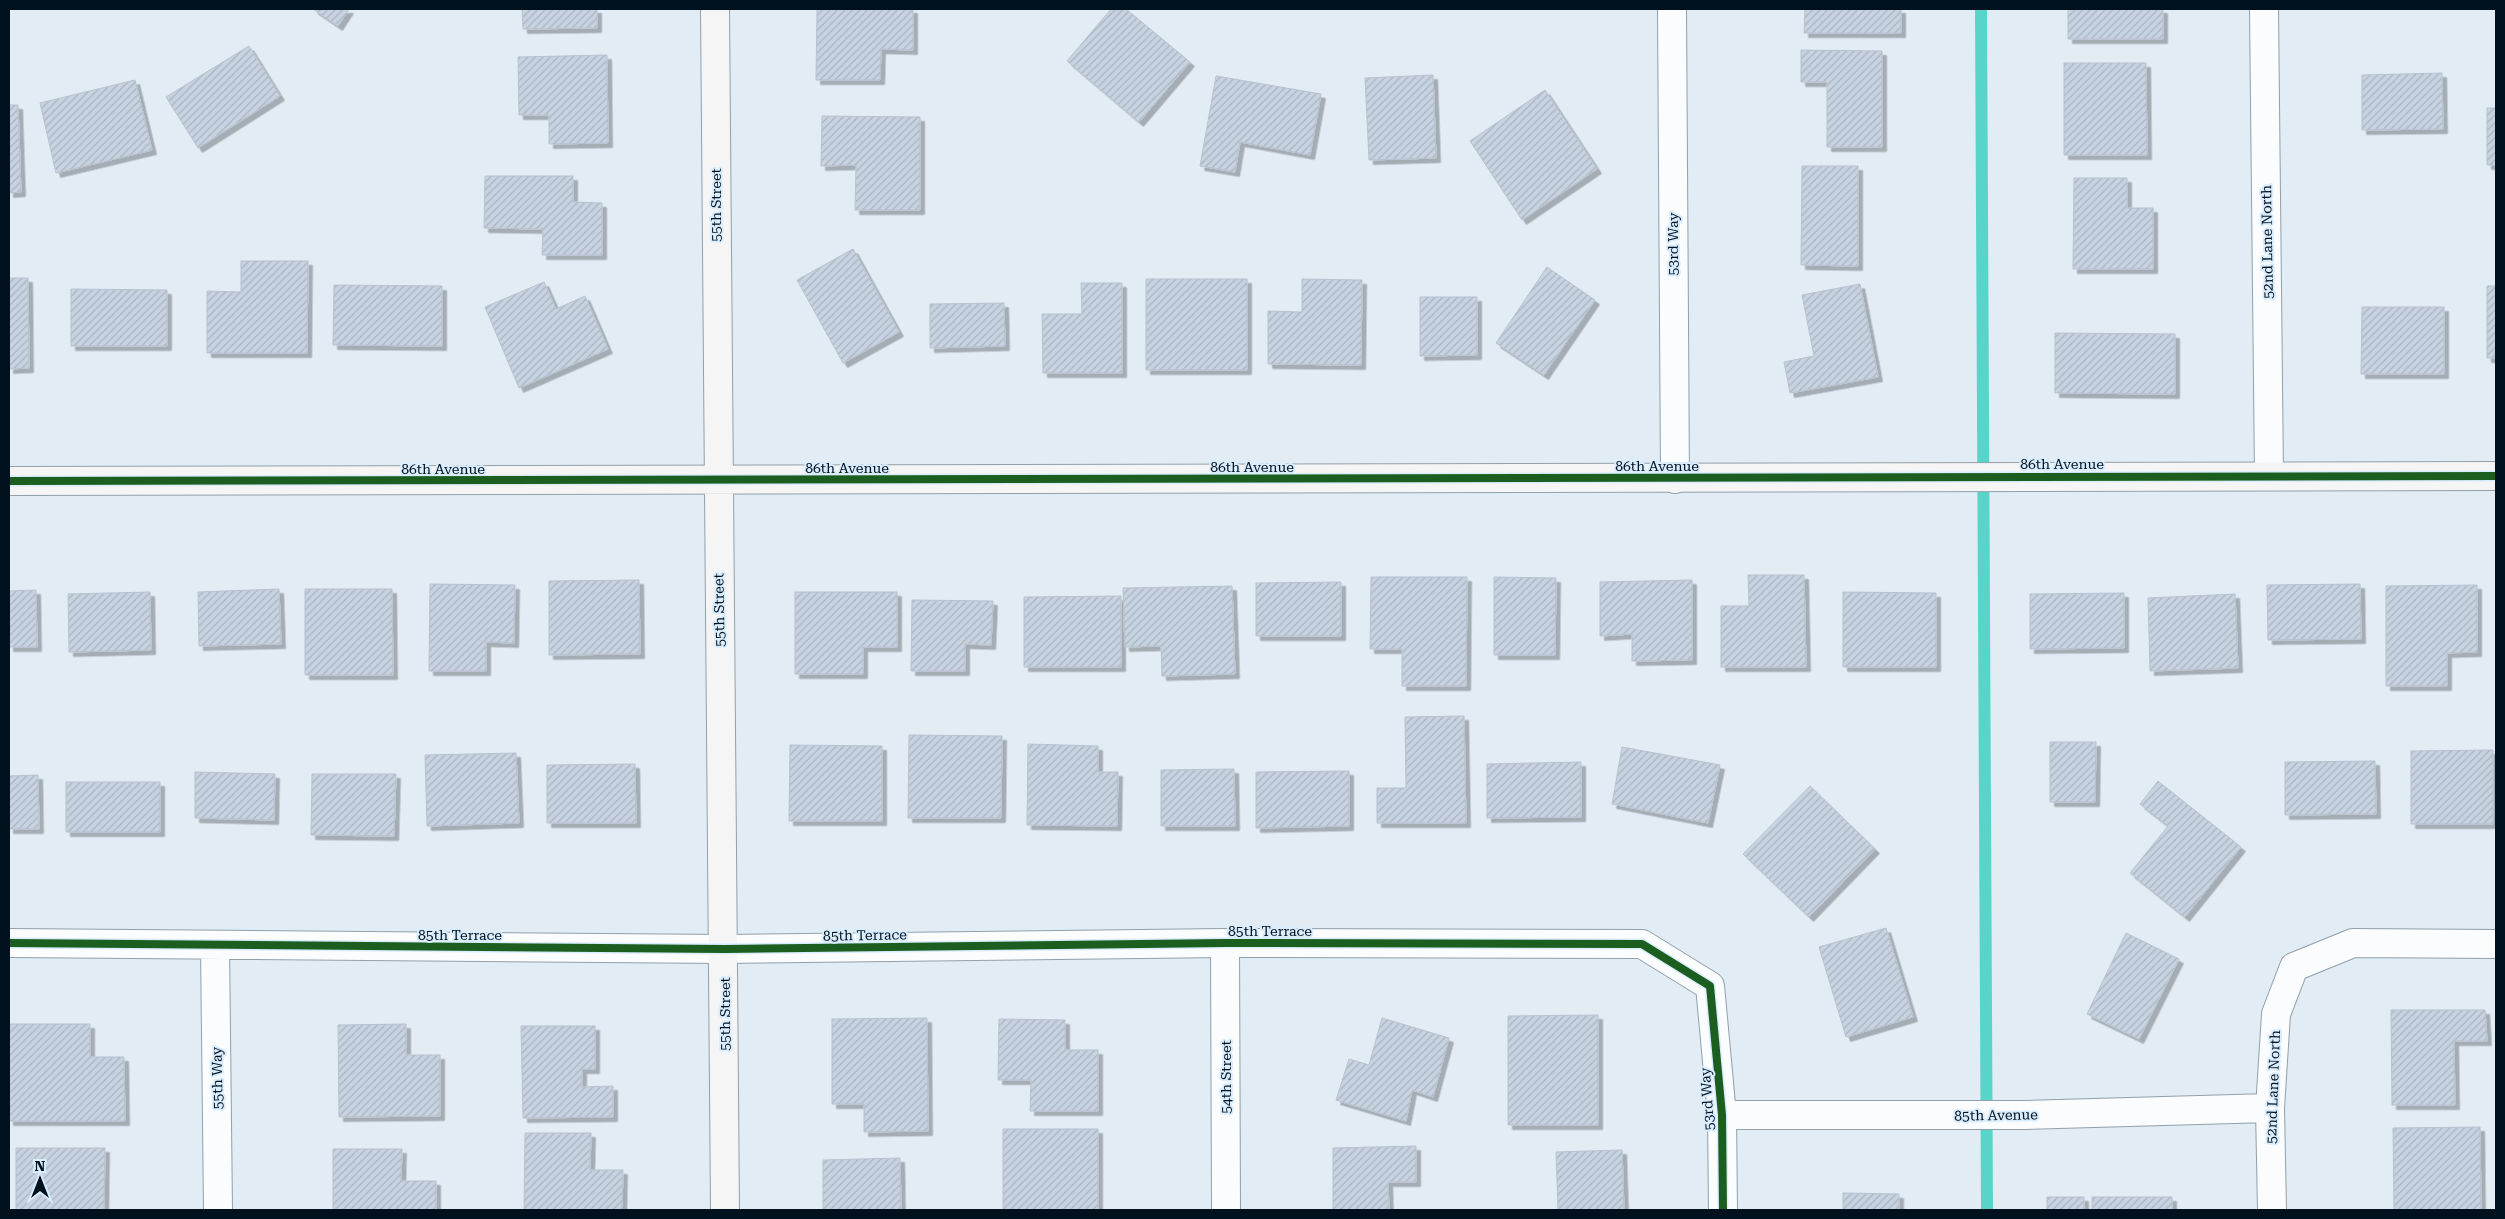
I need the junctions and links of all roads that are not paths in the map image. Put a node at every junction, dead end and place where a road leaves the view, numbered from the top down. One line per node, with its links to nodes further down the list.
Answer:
1 (715, 9): 8 (street, 55th Street)
2 (1672, 9): 6 (street, 53rd Way)
3 (2264, 9): 4 (street, 52nd Lane North)
4 (2269, 476): 5 (street, 86th Avenue); 6 (street, 86th Avenue)
5 (2496, 476)
6 (1675, 479): 8 (street, 86th Avenue)
7 (9, 481): 8 (street, 86th Avenue)
8 (717, 481): 13 (street, 55th Street)
9 (9, 943): 12 (street, 85th Terrace)
10 (1225, 943): 13 (street, 85th Terrace); 14 (street, 85th Terrace); 19 (street, 54th Street)
11 (2496, 944): 15 (street, 52nd Lane North)
12 (215, 945): 13 (street, 85th Terrace); 17 (street, 55th Way)
13 (725, 950): 18 (street, 55th Street)
14 (1710, 986): 16 (street, 53rd Way)
15 (2270, 1108): 16 (street, 85th Avenue); 21 (street, 52nd Lane North)
16 (1722, 1116): 20 (street, 53rd Way)
17 (218, 1210)
18 (726, 1210)
19 (1226, 1210)
20 (1723, 1210)
21 (2272, 1210)

